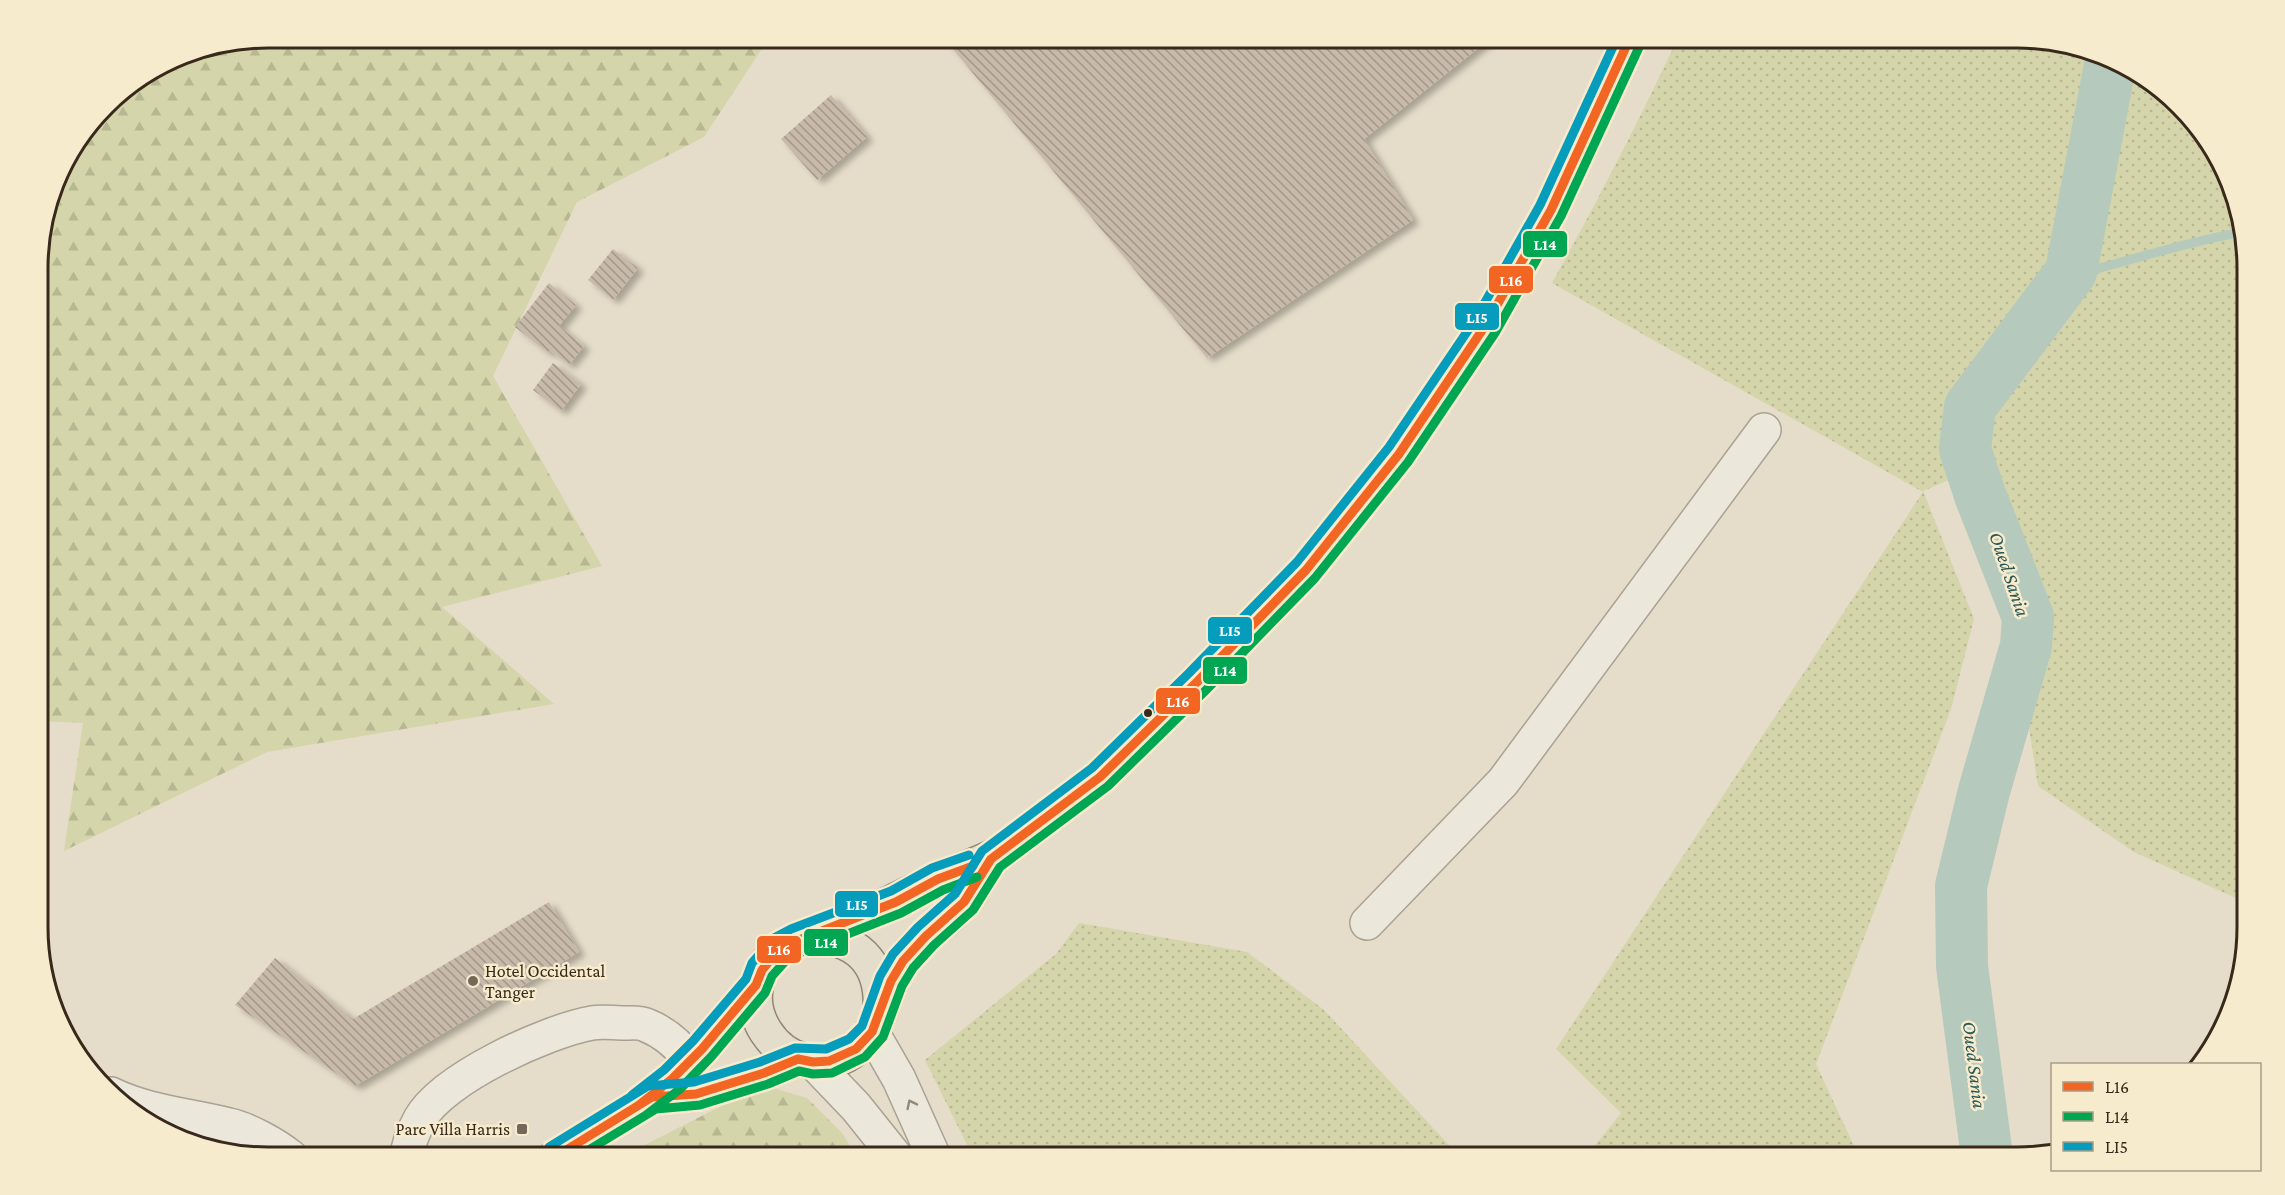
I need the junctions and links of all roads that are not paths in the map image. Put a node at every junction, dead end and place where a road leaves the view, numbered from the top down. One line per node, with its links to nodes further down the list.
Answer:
1 (1625, 48): 3 (main road)
2 (1764, 430): 4 (street)
3 (991, 859): 5 (main road); 7 (main road)
4 (1367, 923)
5 (809, 936): 6 (main road); 7 (main road)
6 (756, 985): 8 (main road); 9 (main road)
7 (876, 1022): 8 (main road); 16 (street, one-way to 7)
8 (806, 1060): 10 (main road); 15 (street)
9 (692, 1061): 10 (main road); 13 (street)
10 (652, 1097): 14 (main road)
11 (139, 1105): 12 (street)
12 (276, 1147)
13 (409, 1147)
14 (571, 1147)
15 (888, 1147)
16 (930, 1147)

